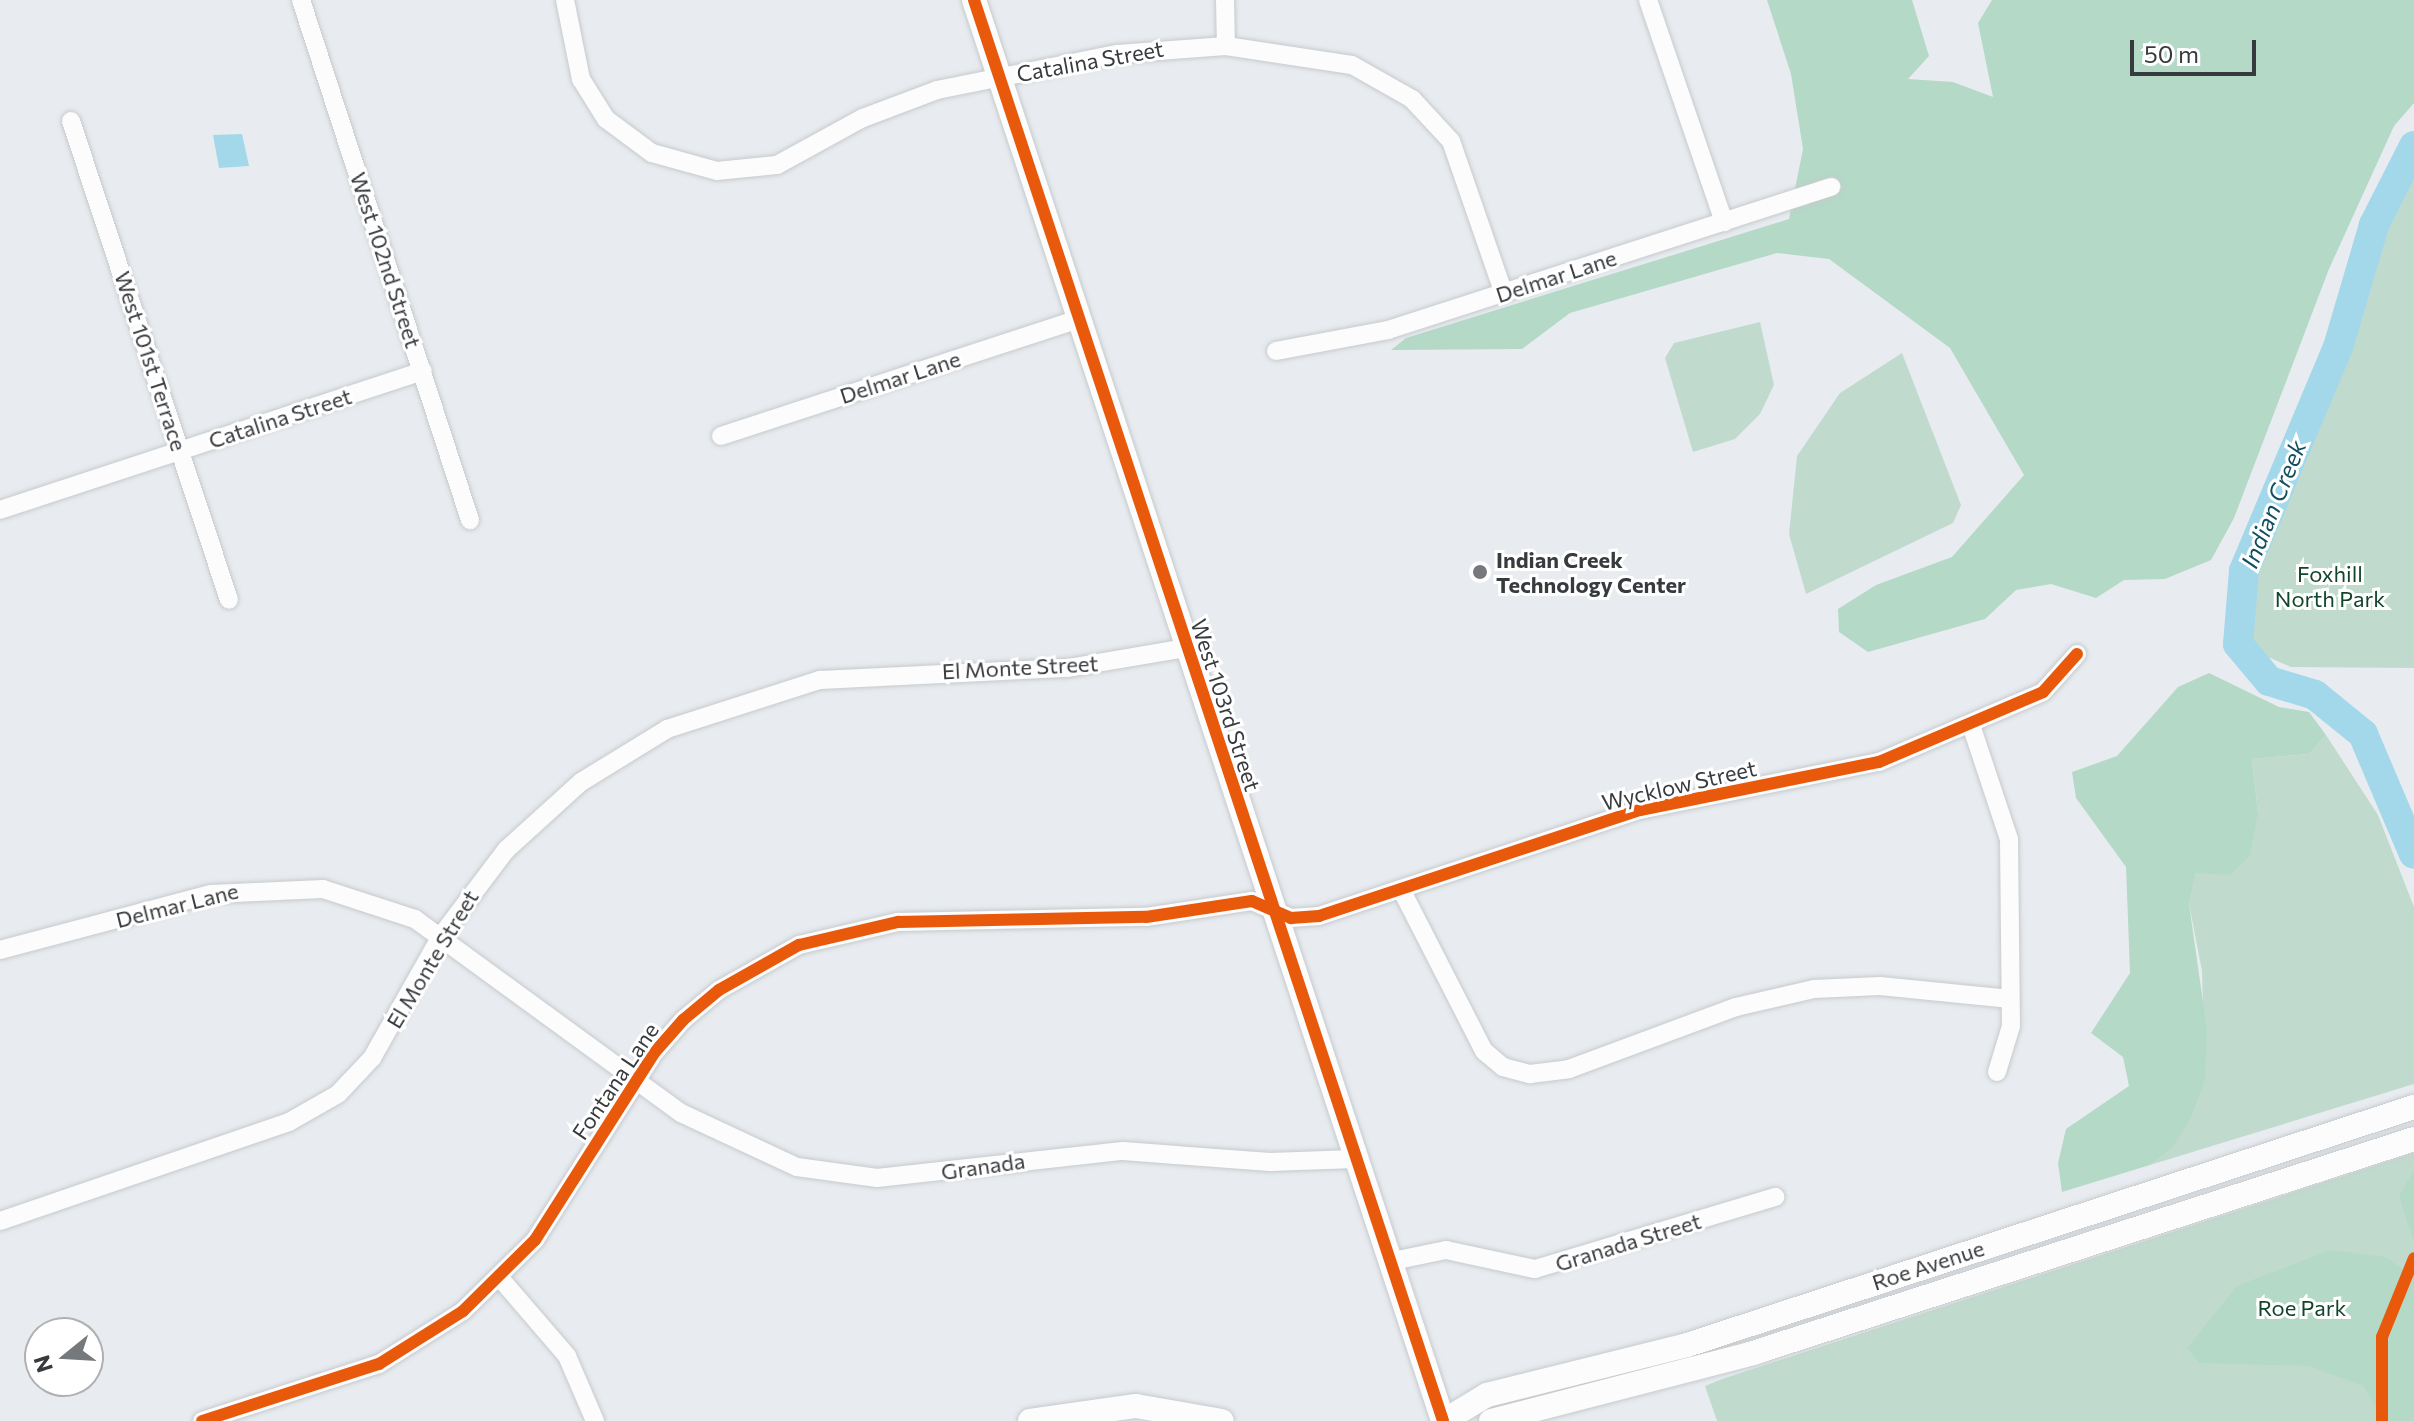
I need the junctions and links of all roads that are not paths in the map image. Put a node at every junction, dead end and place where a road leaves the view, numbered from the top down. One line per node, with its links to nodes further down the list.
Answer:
1 (301, 0): 14 (street, West 102nd Street)
2 (565, 0): 7 (street, Catalina Street)
3 (974, 0): 7 (main road, West 103rd Street)
4 (1225, 0): 6 (street)
5 (1648, 0): 10 (street)
6 (1226, 46): 7 (street, Catalina Street); 11 (street, Catalina Street)
7 (1000, 76): 12 (main road, West 103rd Street)
8 (71, 121): 16 (street, West 101st Terrace)
9 (1832, 187): 10 (street, Delmar Lane)
10 (1724, 222): 11 (street, Delmar Lane)
11 (1503, 291): 13 (street, Delmar Lane)
12 (1078, 319): 15 (street, Delmar Lane); 20 (main road, West 103rd Street)
13 (1276, 351)
14 (423, 371): 16 (street, Catalina Street); 18 (street, West 102nd Street)
15 (721, 436)
16 (180, 451): 17 (street, Catalina Street); 19 (street, West 101st Terrace)
17 (0, 510)
18 (470, 520)
19 (229, 600)
20 (1186, 648): 24 (main road, West 103rd Street); 25 (street, El Monte Street)
21 (2077, 654): 22 (street, Wycklow Street)
22 (1971, 725): 23 (street, Wycklow Street); 27 (street)
23 (1401, 889): 24 (street, Wycklow Street); 27 (street)
24 (1273, 910): 29 (street, Fontana Lane); 32 (main road, West 103rd Street)
25 (441, 936): 26 (street, Delmar Lane); 29 (street, Delmar Lane); 35 (street, El Monte Street)
26 (0, 950)
27 (2010, 999): 28 (street)
28 (1997, 1072)
29 (636, 1079): 32 (street, Granada); 38 (street, Fontana Lane)
30 (2414, 1107): 34 (main road, Roe Avenue)
31 (2414, 1139): 36 (main road, Roe Avenue)
32 (1354, 1159): 37 (main road, West 103rd Street)
33 (1775, 1197): 37 (street, Granada Street)
34 (2084, 1215): 36 (main road); 43 (main road, Roe Avenue)
35 (0, 1221)
36 (2086, 1245): 44 (main road, Roe Avenue)
37 (1388, 1262): 43 (main road, West 103rd Street)
38 (500, 1278): 39 (street, Fontana Lane); 40 (street)
39 (202, 1421)
40 (595, 1421)
41 (1030, 1421): 42 (main road)
42 (1222, 1421)
43 (1443, 1421)
44 (1491, 1421)

